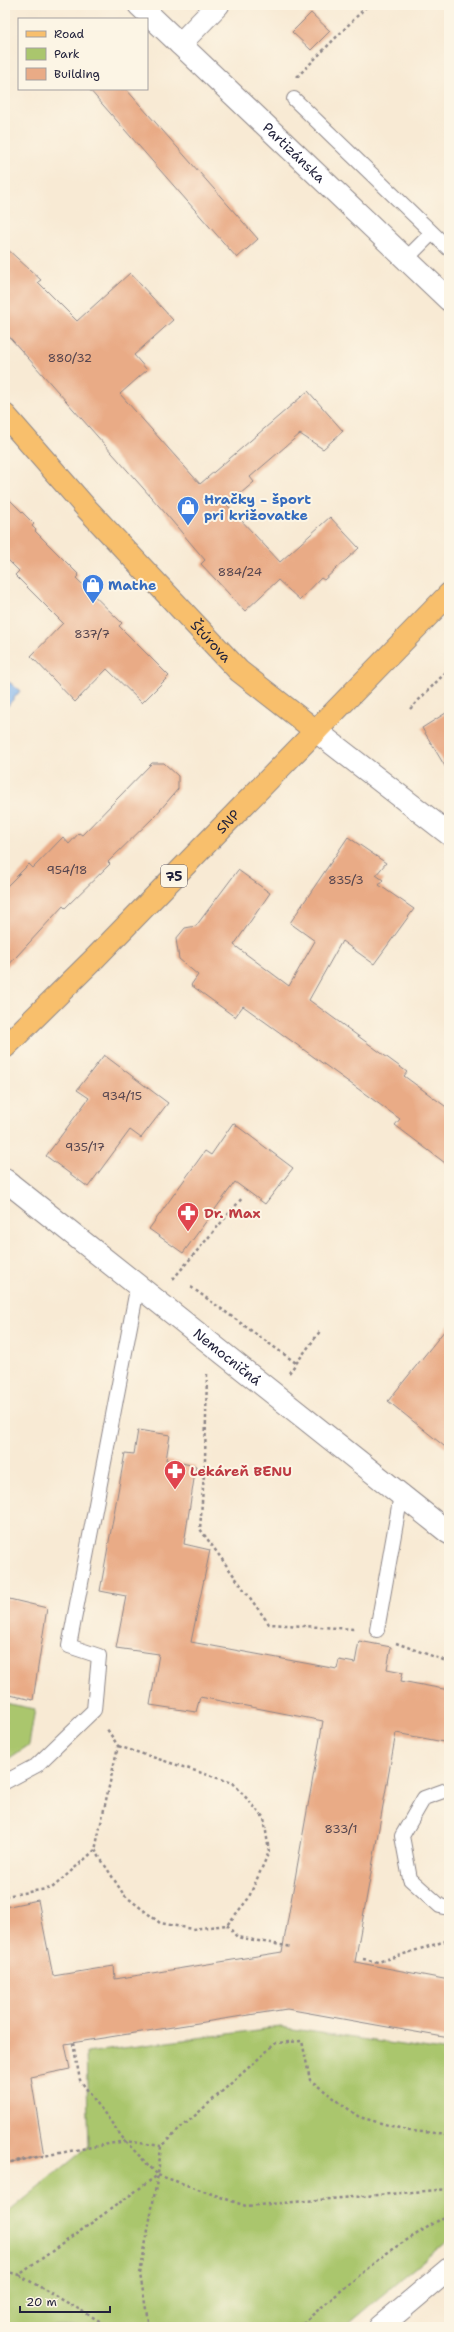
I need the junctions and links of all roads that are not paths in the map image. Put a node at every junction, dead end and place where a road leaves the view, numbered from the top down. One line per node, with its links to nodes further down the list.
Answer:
1 (139, 5): 3 (street, Partizánska)
2 (218, 5): 3 (street)
3 (180, 44): 7 (street, Partizánska)
4 (294, 99): 5 (lane)
5 (432, 232): 6 (lane); 7 (lane)
6 (449, 249)
7 (406, 258): 8 (street, Partizánska)
8 (449, 300)
9 (5, 415): 11 (main road, Štúrova)
10 (449, 594): 11 (main road, SNP / 75)
11 (316, 731): 12 (street, Štúrova); 13 (main road, SNP / 75)
12 (449, 834)
13 (5, 1047)
14 (5, 1180): 15 (street, Nemocničná)
15 (138, 1284): 16 (street, Nemocničná); 19 (lane)
16 (401, 1495): 17 (street, Nemocničná); 18 (lane)
17 (449, 1533)
18 (378, 1630)
19 (5, 1782)
20 (449, 1789): 21 (lane)
21 (449, 1908)
22 (449, 2269): 23 (street)
23 (380, 2327)

